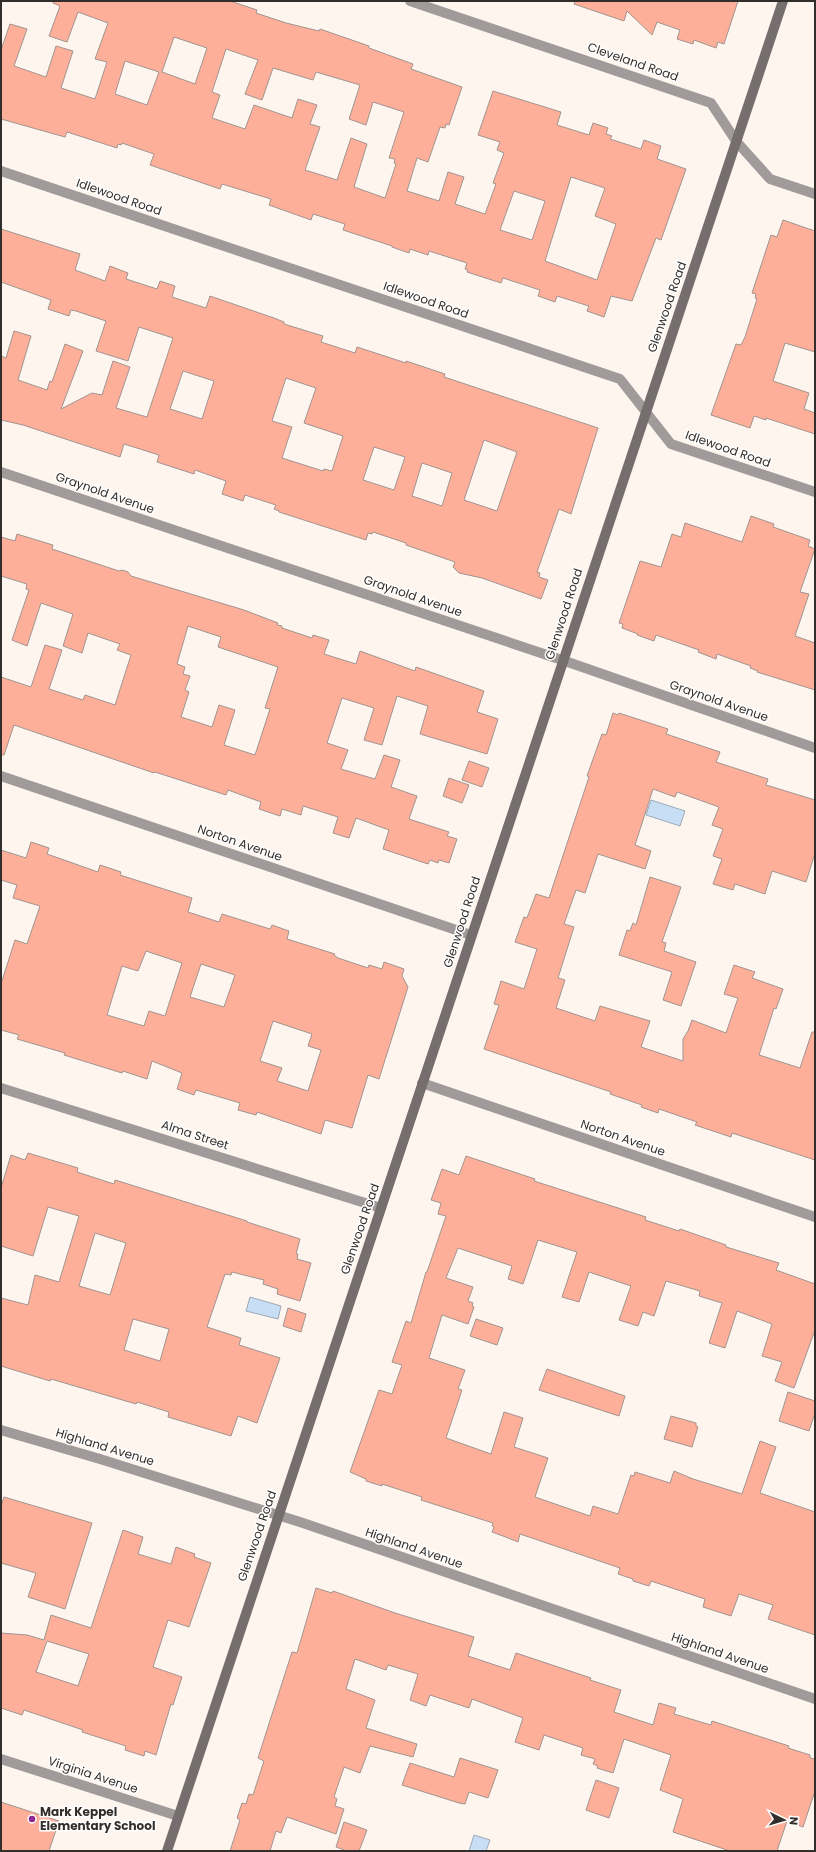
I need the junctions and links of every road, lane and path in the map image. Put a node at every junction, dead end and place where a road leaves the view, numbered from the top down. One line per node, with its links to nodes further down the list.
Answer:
1 (410, 1): 3 (street, Cleveland Road)
2 (783, 1): 3 (street, Glenwood Road)
3 (736, 141): 5 (street, Cleveland Road); 6 (street, Glenwood Road)
4 (1, 171): 6 (street, Idlewood Road)
5 (815, 194)
6 (645, 412): 8 (street, Idlewood Road); 9 (street, Glenwood Road)
7 (1, 472): 9 (street, Graynold Avenue)
8 (815, 492)
9 (562, 660): 10 (street, Graynold Avenue); 12 (street, Glenwood Road)
10 (815, 748)
11 (1, 776): 12 (street, Norton Avenue)
12 (472, 935): 13 (street, Glenwood Road)
13 (422, 1083): 15 (street, Glenwood Road); 16 (street, Norton Avenue)
14 (1, 1088): 15 (street, Alma Street)
15 (381, 1208): 18 (street, Glenwood Road)
16 (815, 1217)
17 (1, 1430): 18 (street, Highland Avenue)
18 (277, 1516): 19 (street, Highland Avenue); 21 (street, Glenwood Road)
19 (815, 1699)
20 (1, 1759): 21 (street, Virginia Avenue)
21 (178, 1816): 22 (street, Glenwood Road)
22 (167, 1851)

